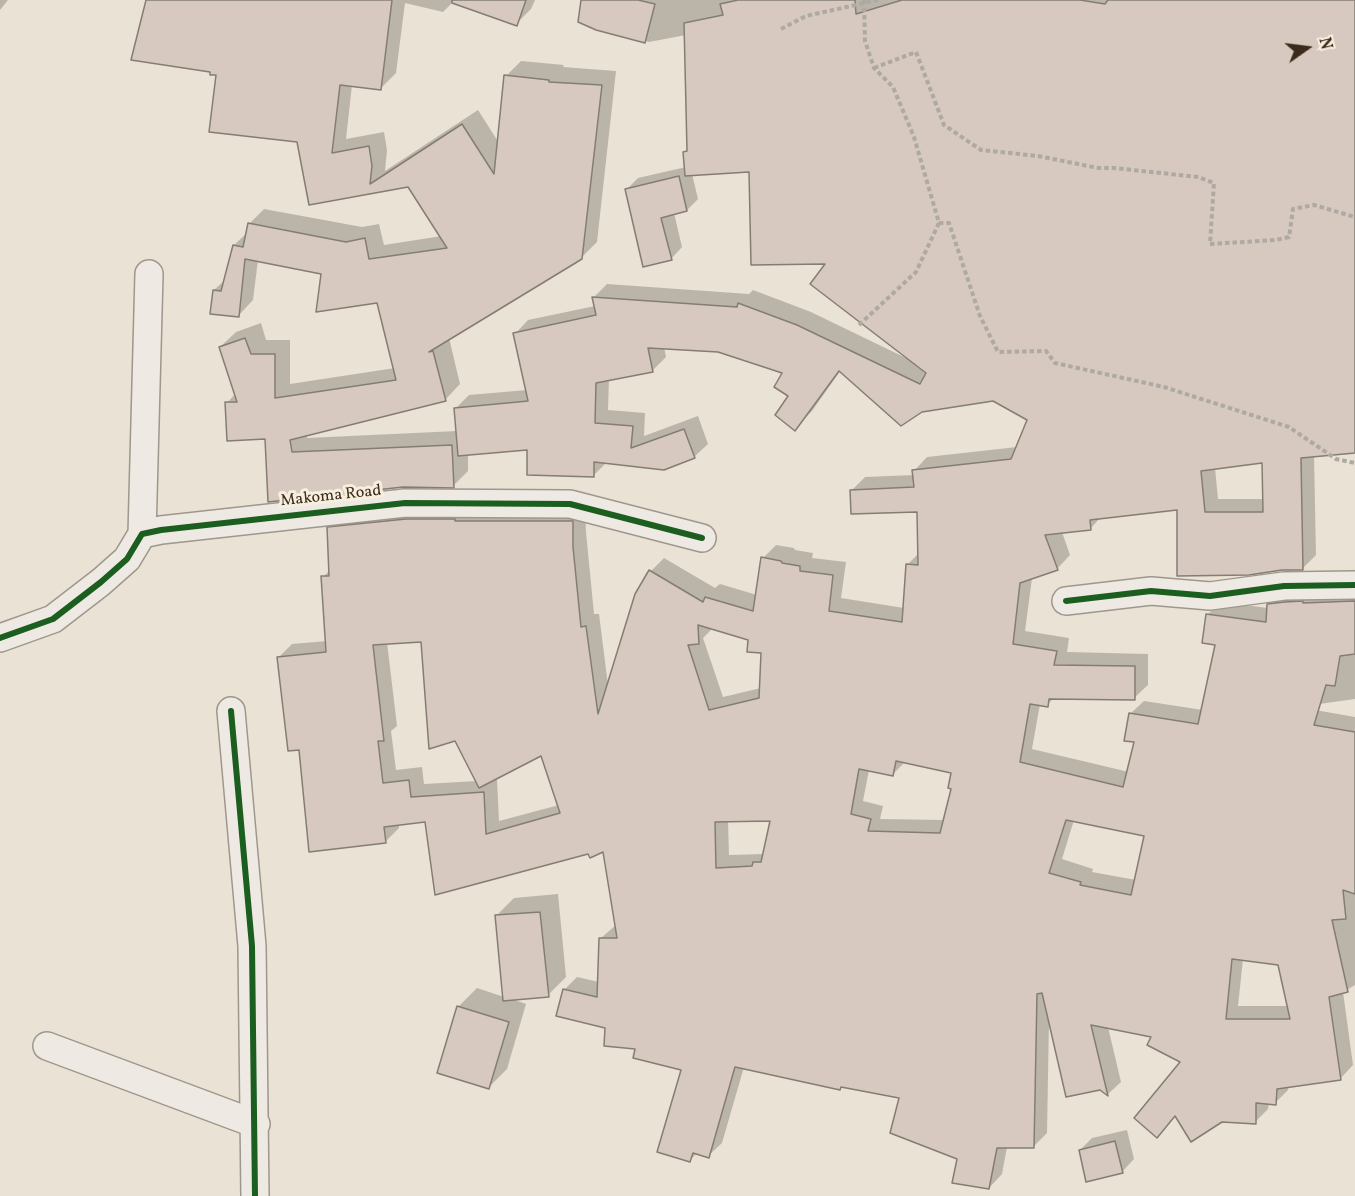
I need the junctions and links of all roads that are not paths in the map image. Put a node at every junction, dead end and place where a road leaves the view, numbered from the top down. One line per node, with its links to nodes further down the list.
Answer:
1 (149, 274): 2 (street)
2 (142, 534): 3 (street, Makoma Road); 6 (street)
3 (702, 538)
4 (1355, 585): 5 (street)
5 (1066, 601)
6 (0, 638)
7 (231, 711): 9 (street)
8 (47, 1046): 9 (street)
9 (256, 1124): 10 (street)
10 (255, 1196)

